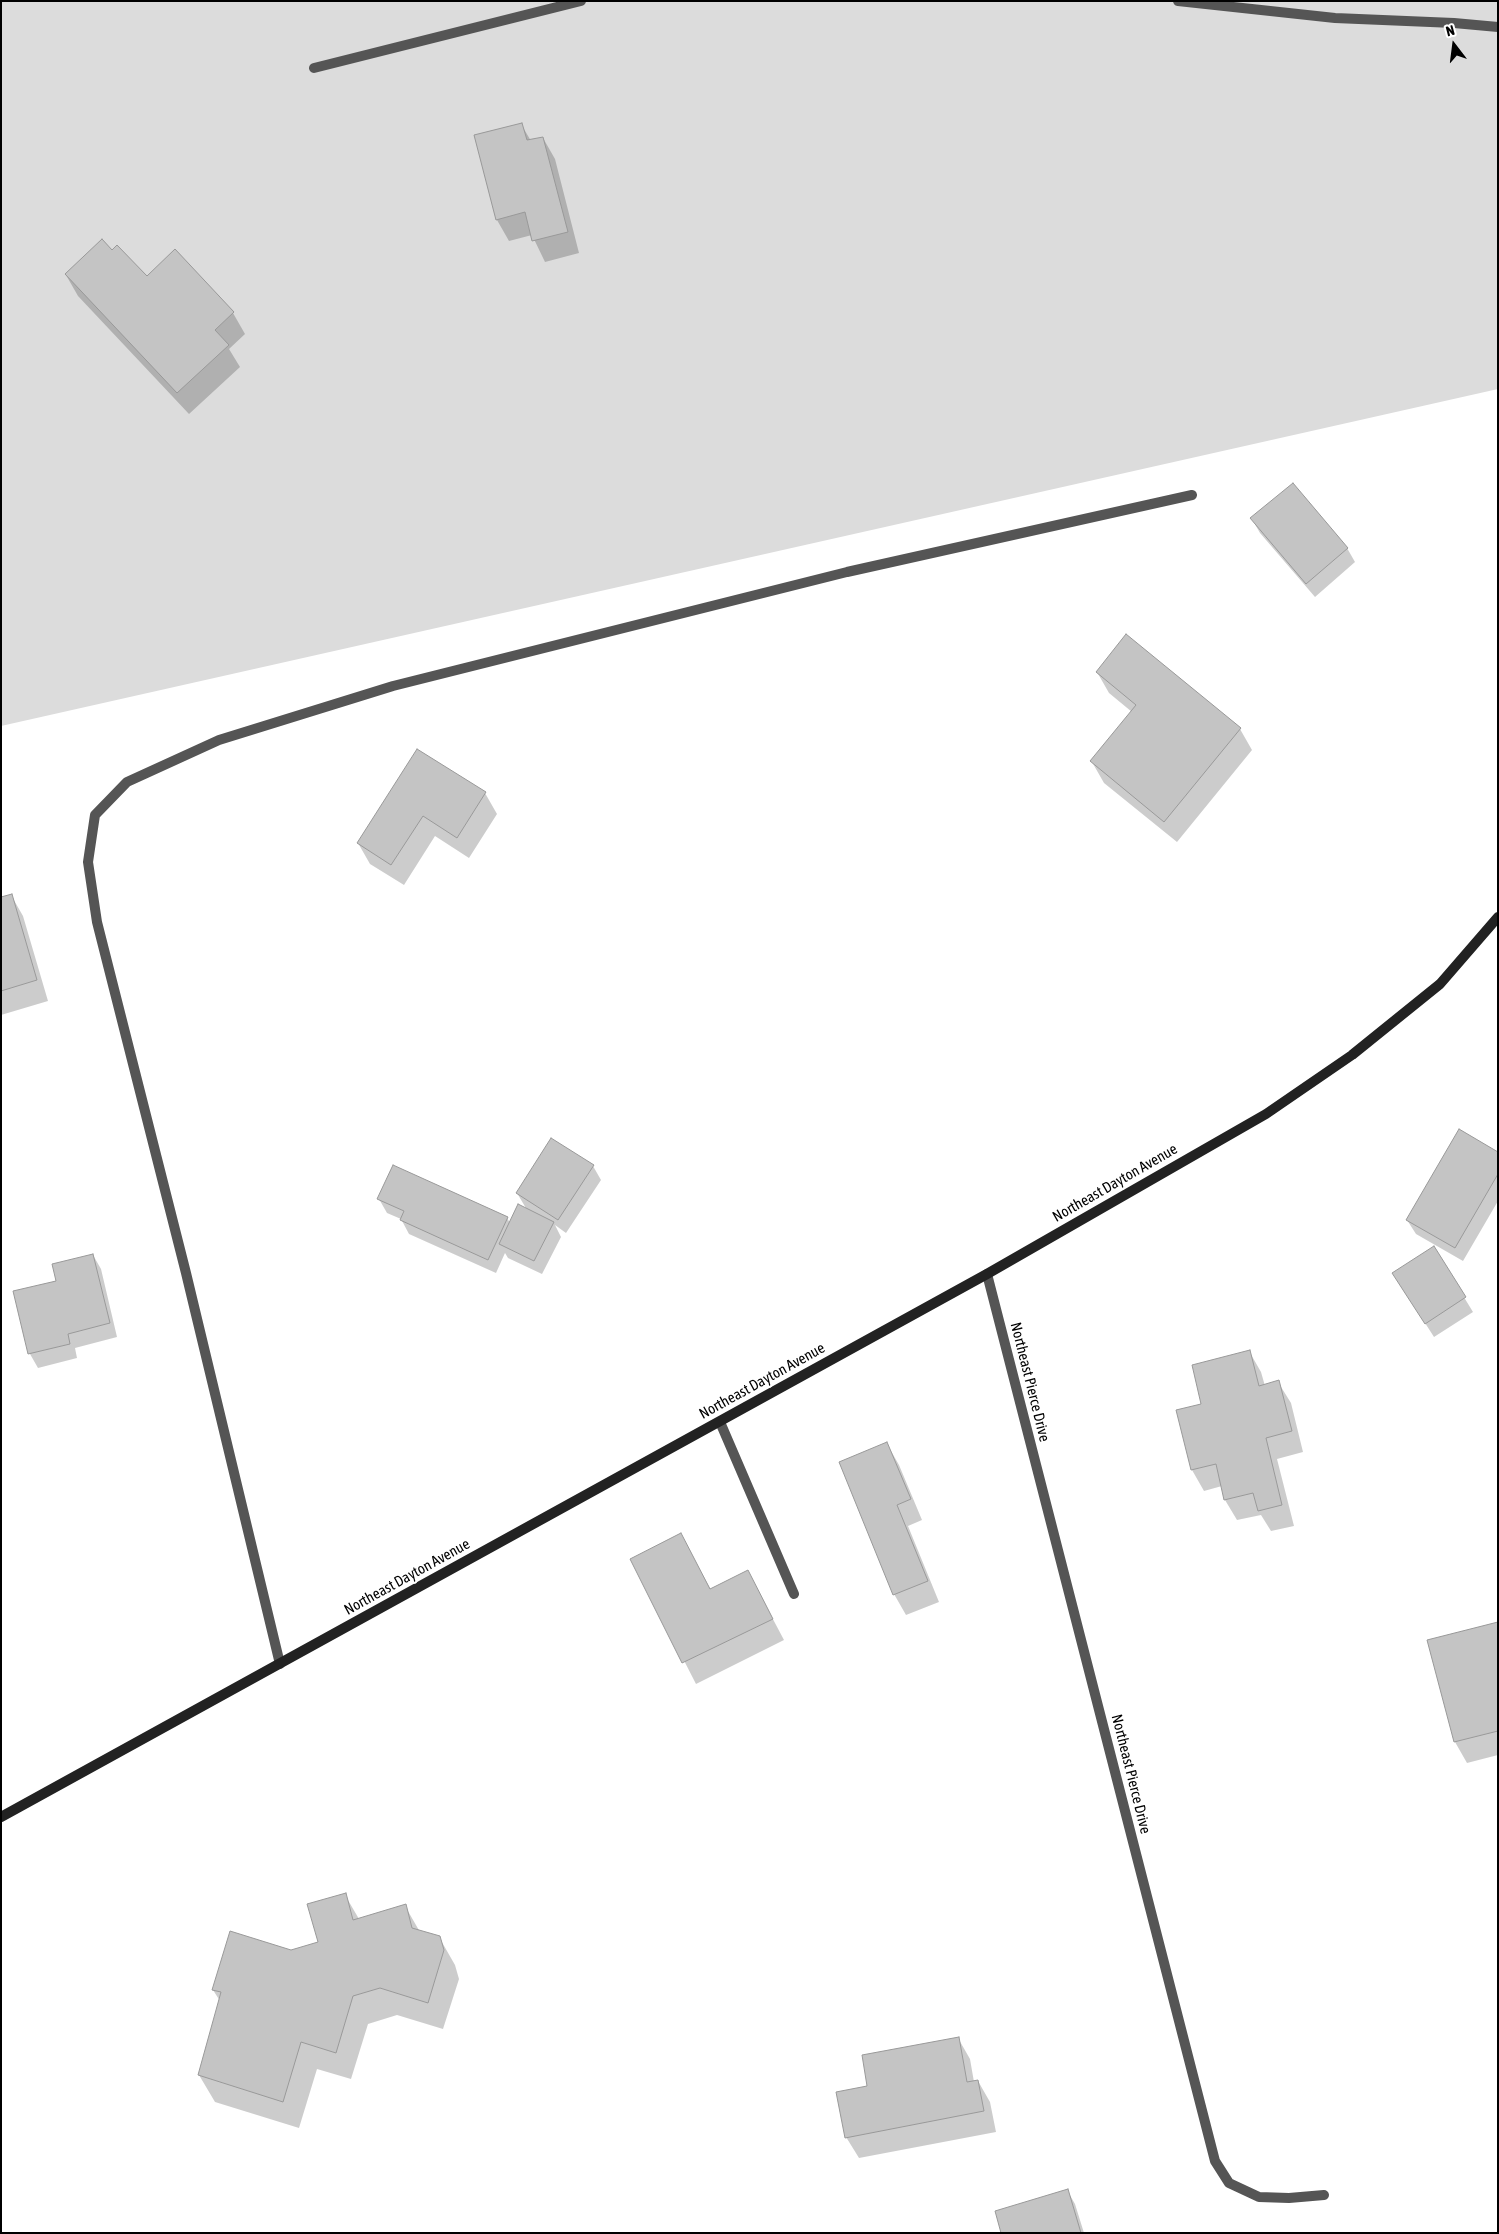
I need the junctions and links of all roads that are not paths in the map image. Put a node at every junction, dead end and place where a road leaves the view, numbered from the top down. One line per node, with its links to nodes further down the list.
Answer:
1 (581, 1): 4 (street)
2 (1178, 1): 3 (street)
3 (1498, 27)
4 (314, 68)
5 (1192, 495): 10 (street)
6 (1498, 917): 7 (street, Northeast Dayton Avenue)
7 (987, 1274): 8 (street, Northeast Dayton Avenue); 12 (street, Northeast Pierce Drive)
8 (720, 1422): 9 (street); 10 (street, Northeast Dayton Avenue)
9 (794, 1594)
10 (280, 1664): 11 (street, Northeast Dayton Avenue)
11 (1, 1817)
12 (1324, 2195)

